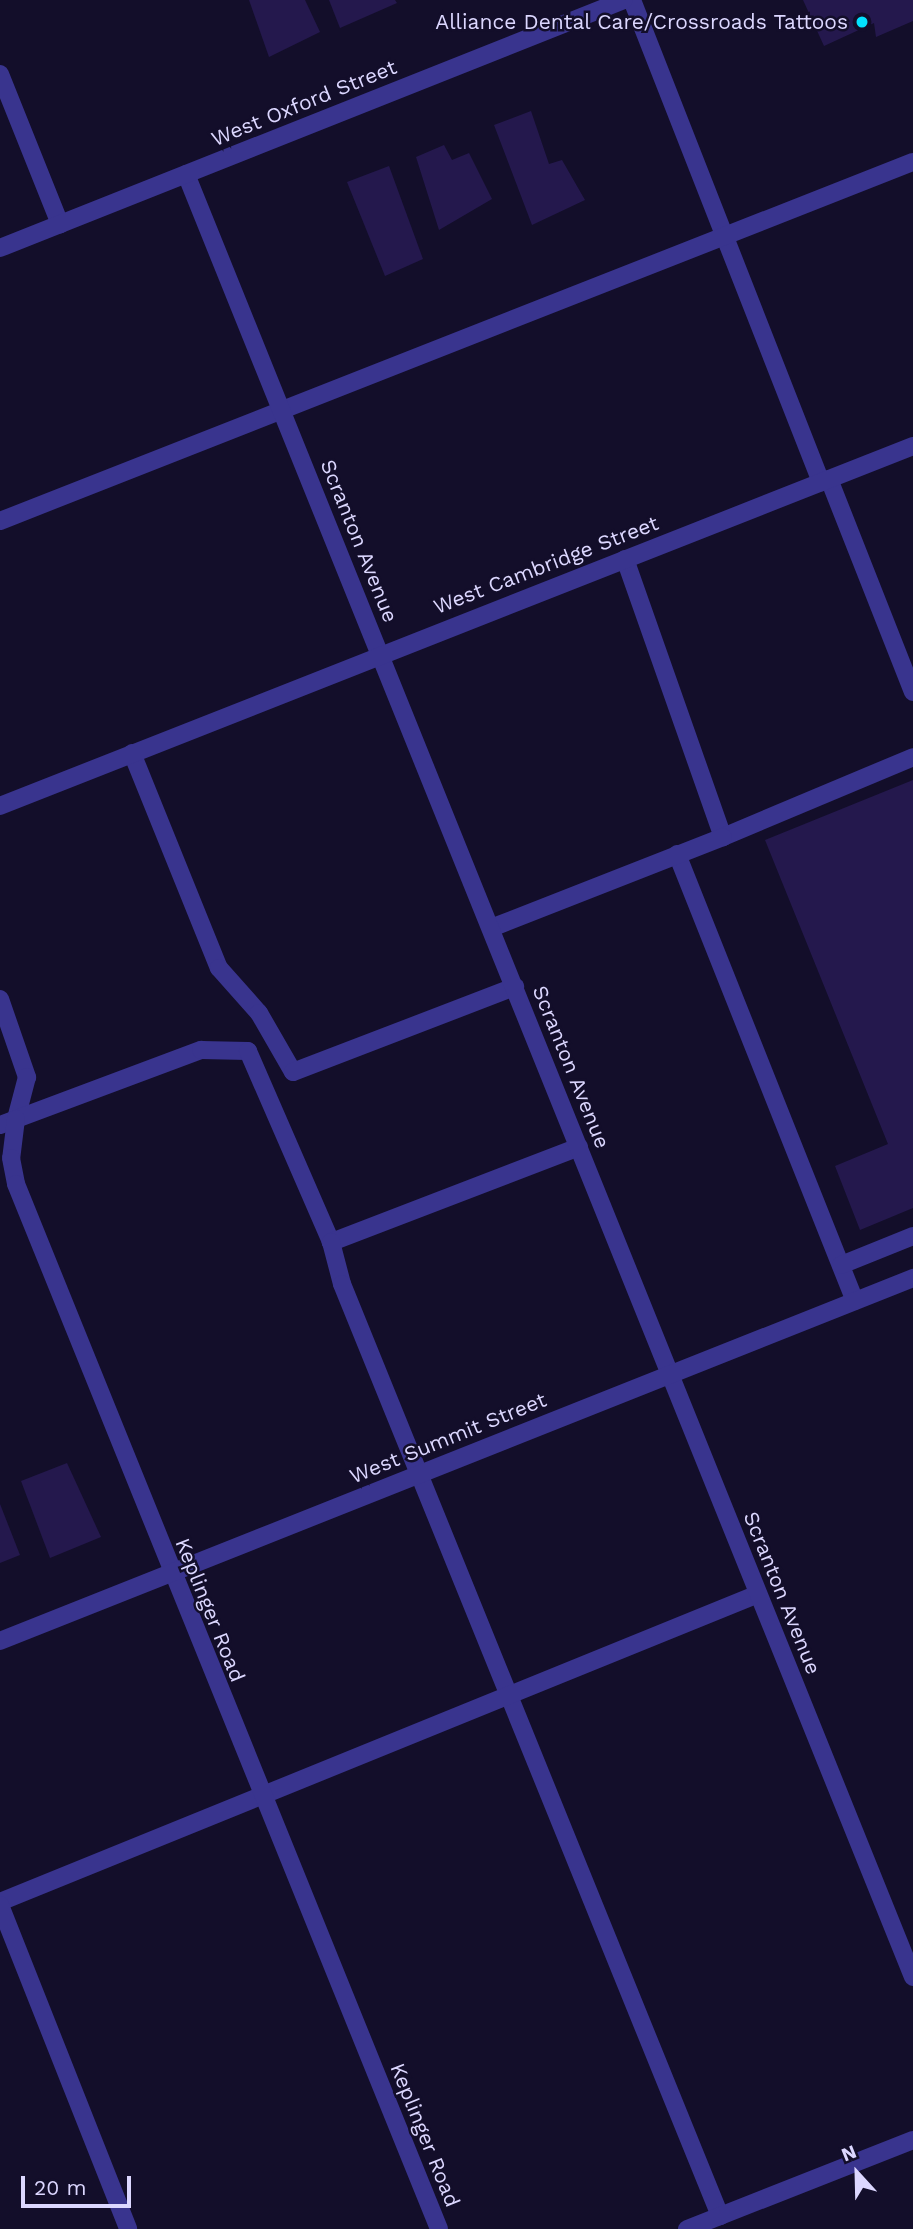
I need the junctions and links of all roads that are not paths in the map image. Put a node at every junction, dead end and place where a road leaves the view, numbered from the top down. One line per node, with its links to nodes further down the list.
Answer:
1 (624, 0): 5 (street, West Oxford Street)
2 (632, 0): 7 (street)
3 (0, 74): 6 (street)
4 (913, 162): 7 (street)
5 (186, 174): 6 (street, West Oxford Street); 9 (street, Scranton Avenue)
6 (60, 224): 8 (street, West Oxford Street)
7 (728, 236): 9 (street); 11 (street)
8 (0, 248)
9 (282, 412): 12 (street); 14 (street, Scranton Avenue)
10 (913, 446): 11 (street, West Cambridge Street)
11 (825, 481): 13 (street, West Cambridge Street); 15 (street)
12 (0, 521)
13 (625, 559): 14 (street, West Cambridge Street); 19 (street)
14 (381, 654): 16 (street, West Cambridge Street); 21 (street, Scranton Avenue)
15 (913, 692)
16 (132, 753): 18 (street, West Cambridge Street); 22 (street)
17 (913, 757): 19 (street)
18 (0, 806)
19 (723, 836): 20 (street)
20 (677, 854): 21 (street); 28 (street)
21 (491, 928): 22 (street, Scranton Avenue)
22 (514, 987): 25 (street, Scranton Avenue)
23 (0, 999): 24 (street, Keplinger Road)
24 (8, 1122): 27 (street); 33 (street, Keplinger Road)
25 (579, 1147): 27 (street); 31 (street, Scranton Avenue)
26 (913, 1236): 28 (street)
27 (331, 1242): 32 (street)
28 (841, 1265): 30 (street)
29 (913, 1278): 30 (street, West Summit Street)
30 (855, 1301): 31 (street, West Summit Street)
31 (669, 1373): 32 (street, West Summit Street); 34 (street, Scranton Avenue)
32 (421, 1473): 33 (street, West Summit Street); 36 (street)
33 (170, 1574): 35 (street, West Summit Street); 37 (street, Keplinger Road)
34 (758, 1594): 36 (street); 39 (street, Scranton Avenue)
35 (0, 1641)
36 (509, 1696): 37 (street); 41 (street)
37 (262, 1797): 38 (street); 43 (street, Keplinger Road)
38 (0, 1903): 42 (street)
39 (913, 1977)
40 (913, 2140): 41 (street)
41 (720, 2216): 44 (street)
42 (128, 2229)
43 (439, 2229)
44 (687, 2229)

